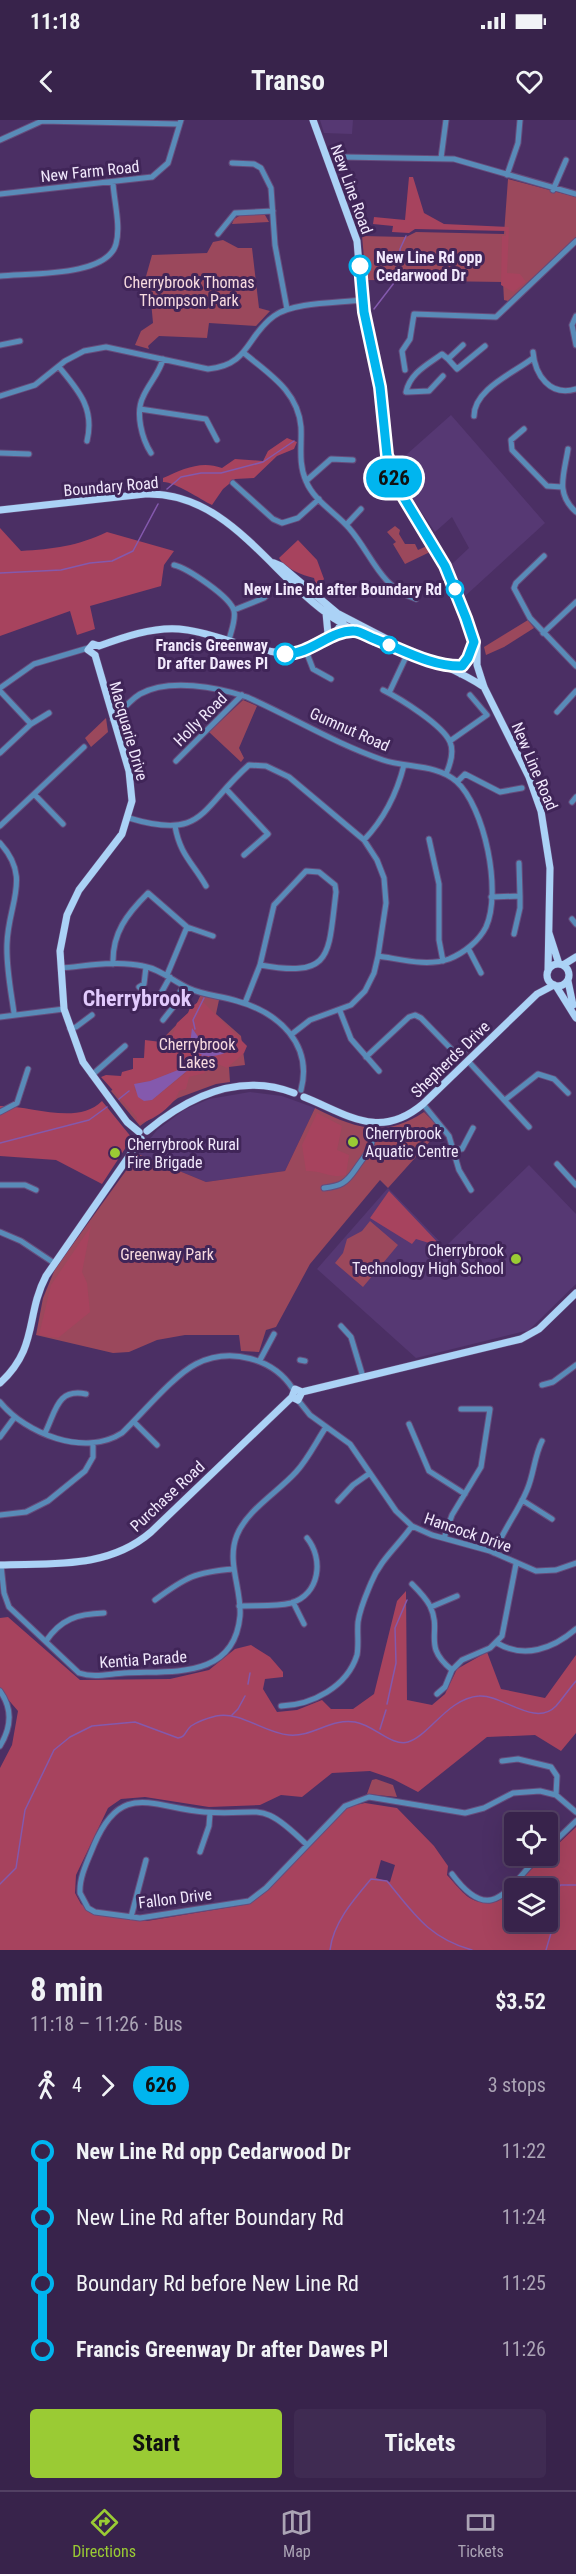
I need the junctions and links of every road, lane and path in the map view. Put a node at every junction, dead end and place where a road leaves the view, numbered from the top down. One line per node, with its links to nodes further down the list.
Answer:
1 (313, 120): 20 (main road, New Line Road)
2 (446, 120): 8 (street)
3 (520, 120): 11 (street)
4 (37, 121): 5 (street); 6 (street)
5 (180, 122): 12 (street, New Farm Road)
6 (0, 140)
7 (342, 156): 8 (street)
8 (441, 158): 11 (street)
9 (566, 160): 13 (street)
10 (232, 163): 16 (street)
11 (507, 175): 13 (street)
12 (113, 183): 14 (street, New Farm Road); 19 (street)
13 (553, 190): 15 (street)
14 (0, 194)
15 (576, 194)
16 (273, 211): 17 (street); 21 (street)
17 (218, 234)
18 (576, 241): 32 (street)
19 (0, 276)
20 (362, 300): 21 (street); 67 (main road, New Line Road)
21 (286, 309): 28 (street)
22 (576, 316): 26 (street)
23 (20, 341): 24 (street)
24 (0, 345)
25 (463, 345): 30 (street)
26 (576, 345)
27 (484, 346): 30 (street)
28 (244, 353): 29 (street); 46 (street)
29 (163, 359): 31 (street); 36 (street)
30 (448, 359): 33 (street)
31 (59, 367): 35 (street); 40 (street)
32 (405, 369)
33 (443, 376)
34 (576, 389): 37 (street)
35 (0, 396)
36 (140, 409): 39 (street); 43 (street)
37 (474, 416)
38 (524, 429): 48 (street)
39 (217, 440)
40 (87, 441)
41 (568, 449): 48 (street)
42 (0, 453): 44 (street)
43 (151, 453)
44 (29, 454)
45 (353, 460): 46 (street)
46 (306, 481): 49 (street)
47 (233, 483): 49 (street)
48 (562, 487): 52 (street)
49 (319, 500): 53 (street)
50 (361, 509): 53 (street)
51 (0, 510): 55 (main road, Boundary Road)
52 (576, 512)
53 (346, 525): 58 (street)
54 (544, 556): 64 (street)
55 (274, 564): 61 (main road, Boundary Road); 62 (main road, Boundary Road)
56 (174, 565): 60 (street)
57 (271, 591): 60 (street)
58 (416, 599)
59 (576, 602): 64 (street)
60 (234, 610): 66 (street)
61 (326, 613): 62 (main road, Boundary Road); 65 (main road)
62 (341, 621): 63 (main road, Boundary Road); 65 (main road); 69 (main road, Boundary Road)
63 (354, 631): 65 (main road); 69 (main road, Boundary Road)
64 (543, 633): 74 (street)
65 (328, 637): 71 (main road)
66 (229, 640): 68 (main road); 71 (main road)
67 (474, 642): 75 (main road); 76 (main road, New Line Road)
68 (99, 646): 70 (main road); 72 (main road)
69 (398, 646): 75 (main road, Boundary Road)
70 (88, 648): 72 (main road); 80 (street)
71 (306, 651): 77 (street)
72 (95, 656): 86 (main road, Macquarie Drive)
73 (405, 659): 88 (street)
74 (576, 666)
75 (463, 667): 76 (main road); 78 (main road, New Line Road)
76 (478, 669): 78 (main road); 79 (main road, New Line Road)
77 (331, 679)
78 (472, 679): 79 (main road, New Line Road)
79 (484, 687): 111 (main road, New Line Road)
80 (0, 690): 87 (street)
81 (576, 691): 84 (street)
82 (242, 695): 86 (street, Gumnut Road); 91 (street, Holly Road); 92 (street, Gumnut Road)
83 (470, 695): 88 (street)
84 (557, 712)
85 (49, 713): 87 (street)
86 (113, 720): 98 (main road, Macquarie Drive)
87 (31, 724): 90 (street)
88 (450, 741): 93 (street)
89 (84, 747): 97 (street)
90 (0, 753)
91 (176, 761)
92 (404, 765): 93 (street, Gumnut Road); 103 (street)
93 (446, 774): 94 (street, Gumnut Road)
94 (457, 782): 95 (street); 109 (street, Gumnut Road)
95 (522, 788)
96 (226, 789): 101 (street); 103 (street); 105 (street)
97 (34, 794): 99 (street); 100 (street)
98 (129, 818): 101 (street); 125 (main road, Macquarie Drive)
99 (63, 824)
100 (0, 826)
101 (175, 826): 107 (street)
102 (429, 839): 119 (street)
103 (364, 840): 115 (street)
104 (0, 843): 116 (street)
105 (244, 855)
106 (519, 863): 108 (street)
107 (206, 886)
108 (520, 896): 109 (street); 112 (street)
109 (490, 897): 114 (street, Gumnut Road)
110 (187, 927): 113 (street); 120 (street); 128 (street)
111 (549, 930): 121 (main road, New Line Road); 126 (main road, New Line Road)
112 (514, 934)
113 (213, 936)
114 (468, 948): 119 (street, Gumnut Road); 127 (street)
115 (378, 956): 119 (street, Gumnut Road); 137 (street)
116 (8, 957): 118 (street); 139 (street)
117 (576, 957): 121 (main road)
118 (0, 958)
119 (443, 961)
120 (113, 964): 123 (street); 125 (street)
121 (561, 964): 126 (main road); 129 (main road, New Line Road)
122 (260, 965): 122 (street); 134 (street)
123 (146, 967): 128 (street); 132 (street)
124 (576, 967): 129 (main road)
125 (61, 968): 136 (main road, Macquarie Drive)
126 (547, 972): 131 (main road); 133 (main road, Shepherds Drive)
127 (481, 973)
128 (169, 976): 130 (street); 135 (street)
129 (569, 978): 131 (main road, Shepherds Drive); 138 (main road)
130 (184, 986): 134 (street); 143 (street)
131 (555, 986): 133 (main road, Shepherds Drive); 142 (main road)
132 (139, 987)
133 (537, 994): 150 (main road, Shepherds Drive)
134 (245, 1003): 145 (street)
135 (155, 1004)
136 (64, 1009): 139 (street); 144 (main road, Macquarie Drive)
137 (340, 1011): 145 (street); 148 (street)
138 (576, 1011)
139 (14, 1013): 141 (street)
140 (92, 1015): 144 (street)
141 (0, 1017)
142 (576, 1018)
143 (163, 1020)
144 (70, 1029): 154 (main road, Macquarie Drive)
145 (292, 1034): 155 (street)
146 (125, 1046): 154 (street)
147 (464, 1052): 149 (street)
148 (366, 1057): 149 (street); 153 (street)
149 (459, 1057): 151 (street)
150 (468, 1060): 157 (street); 158 (main road, Shepherds Drive)
151 (453, 1062)
152 (28, 1069): 159 (street)
153 (379, 1071)
154 (92, 1075): 163 (main road, Macquarie Drive)
155 (300, 1093): 160 (main road, Shepherds Drive); 163 (main road, Shepherds Drive)
156 (568, 1093): 157 (street)
157 (505, 1100): 161 (street)
158 (423, 1104): 160 (main road, Shepherds Drive); 164 (street)
159 (0, 1112)
160 (373, 1123): 168 (street)
161 (530, 1126)
162 (473, 1128): 164 (street)
163 (142, 1134): 172 (main road, Shepherds Drive)
164 (454, 1149): 170 (street)
165 (558, 1164): 167 (street)
166 (0, 1185): 169 (street)
167 (576, 1185)
168 (324, 1188)
169 (36, 1190)
170 (471, 1190)
171 (0, 1232): 172 (street)
172 (54, 1263): 179 (main road, Shepherds Drive)
173 (576, 1293): 178 (main road)
174 (341, 1326): 178 (street)
175 (274, 1334): 176 (street)
176 (260, 1360): 182 (street, Hancock Drive); 186 (street)
177 (576, 1365): 180 (street)
178 (363, 1377): 182 (main road)
179 (0, 1383)
180 (542, 1385)
181 (86, 1394): 189 (street)
182 (294, 1395): 188 (street, Hancock Drive); 206 (main road, Purchase Road)
183 (0, 1402): 185 (street)
184 (460, 1409): 195 (street)
185 (14, 1418): 189 (street); 190 (street)
186 (134, 1422): 192 (street); 193 (street)
187 (409, 1424): 195 (street)
188 (326, 1427): 194 (street, Hancock Drive); 207 (street, Kentia Parade)
189 (45, 1433): 192 (street)
190 (0, 1437)
191 (542, 1441): 196 (street)
192 (93, 1445): 198 (street)
193 (158, 1445)
194 (370, 1473): 197 (street); 200 (street, Hancock Drive)
195 (465, 1494): 202 (street)
196 (522, 1500): 199 (street); 203 (street)
197 (338, 1502)
198 (0, 1515)
199 (552, 1519)
200 (412, 1527): 202 (street, Hancock Drive); 222 (street)
201 (307, 1538): 211 (street)
202 (444, 1538): 203 (street, Hancock Drive)
203 (494, 1553): 205 (street, Hancock Drive)
204 (576, 1563): 205 (street, Hancock Drive)
205 (516, 1564): 218 (street)
206 (0, 1565): 217 (street, Kentia Parade)
207 (234, 1569): 210 (street); 212 (street, Kentia Parade)
208 (412, 1584): 213 (street)
209 (457, 1596): 213 (street)
210 (155, 1600)
211 (293, 1602): 212 (street); 215 (street)
212 (239, 1606): 217 (street, Kentia Parade)
213 (431, 1608): 219 (street)
214 (104, 1613): 217 (street)
215 (304, 1624)
216 (576, 1629): 218 (street)
217 (46, 1641)
218 (497, 1643): 219 (street)
219 (452, 1670): 221 (street)
220 (0, 1691): 223 (street)
221 (437, 1694)
222 (281, 1706)
223 (0, 1746)
224 (502, 1761): 225 (street)
225 (556, 1795): 226 (street); 230 (street, Fallon Drive)
226 (576, 1812): 228 (street)
227 (210, 1813): 230 (street, Fallon Drive); 231 (street); 235 (street, Fallon Drive)
228 (576, 1820): 229 (street)
229 (558, 1838)
230 (307, 1845): 235 (street, Fallon Drive)
231 (200, 1852)
232 (146, 1860): 235 (street)
233 (529, 1866): 234 (street)
234 (453, 1874)
235 (130, 1917)

